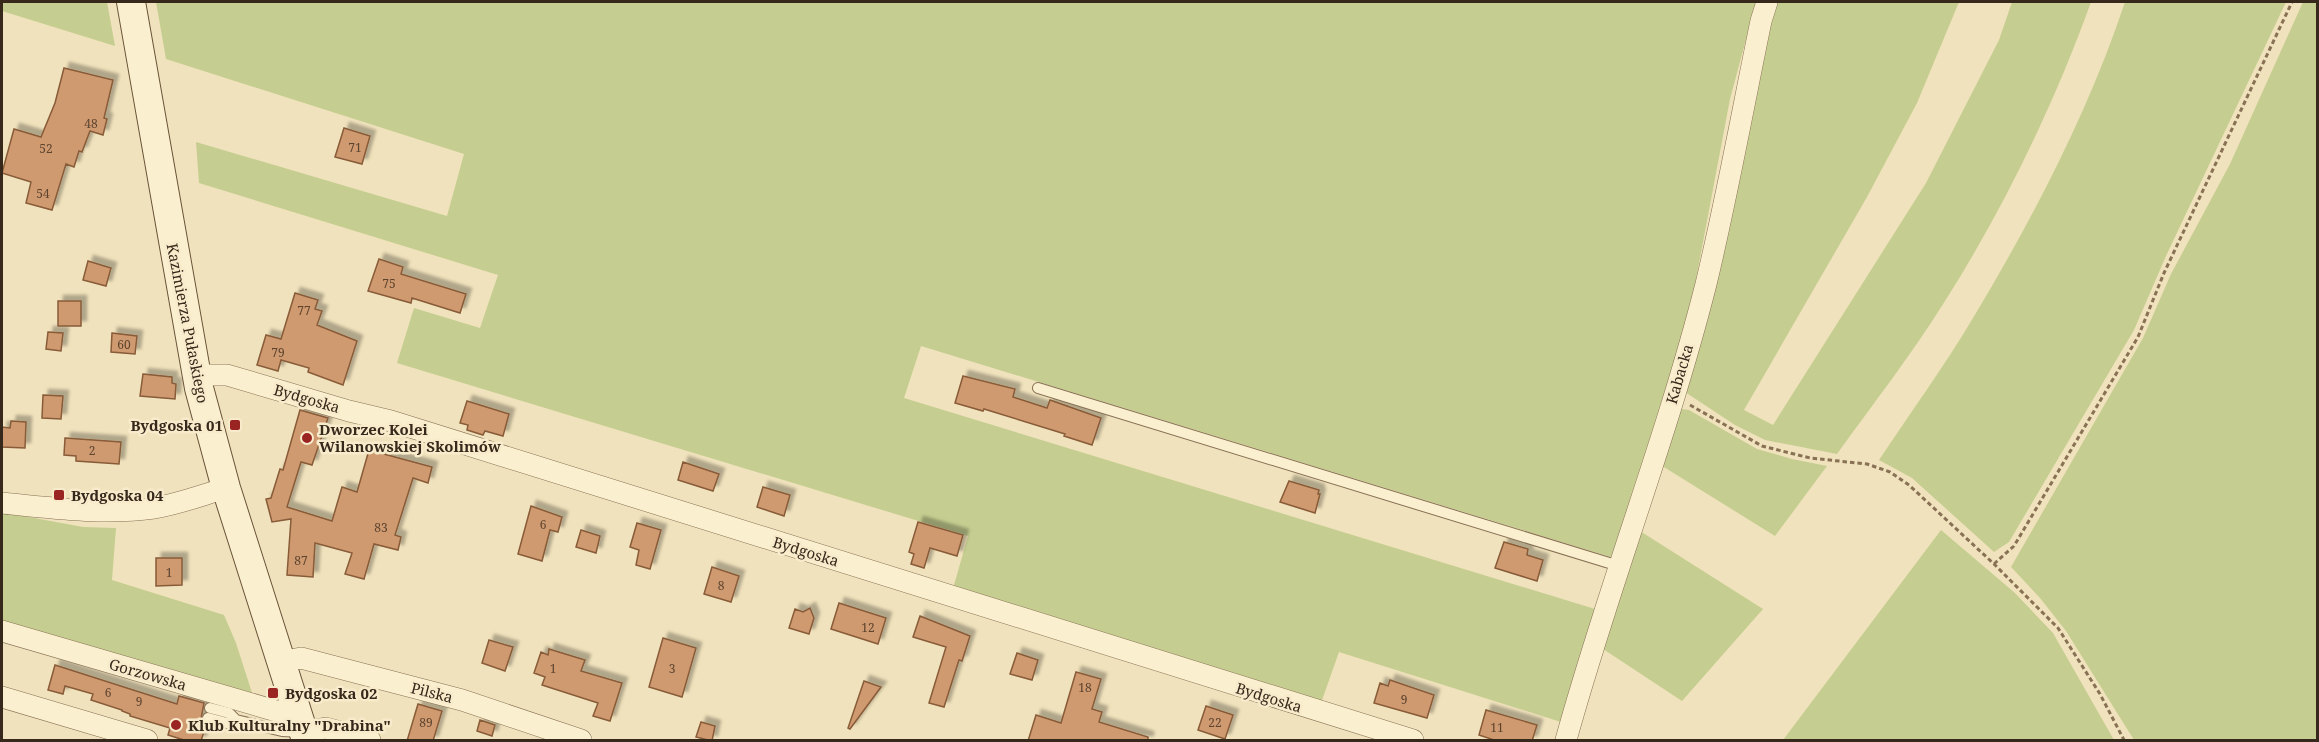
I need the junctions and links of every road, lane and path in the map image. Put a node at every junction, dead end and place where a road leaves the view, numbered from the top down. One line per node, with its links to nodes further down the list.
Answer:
1 (131, 2): 4 (main road, Kazimierza Pułaskiego)
2 (1767, 2): 6 (street, Kabacka)
3 (2292, 2): 9 (path)
4 (196, 375): 7 (main road, Kazimierza Pułaskiego); 19 (street, Bydgoska)
5 (1038, 388): 10 (lane)
6 (1673, 396): 9 (path); 10 (street, Kabacka)
7 (226, 488): 8 (street); 12 (main road, Kazimierza Pułaskiego)
8 (2, 503)
9 (1994, 564): 21 (path)
10 (1619, 566): 20 (street, Kabacka)
11 (2, 631): 15 (street, Gorzowska)
12 (281, 662): 15 (main road, Kazimierza Pułaskiego); 18 (street, Pilska)
13 (2, 697): 16 (street)
14 (209, 713): 15 (lane)
15 (302, 728): 17 (street, Gorzowska)
16 (147, 741)
17 (370, 741)
18 (581, 741)
19 (1413, 741)
20 (1566, 741)
21 (2124, 741)

